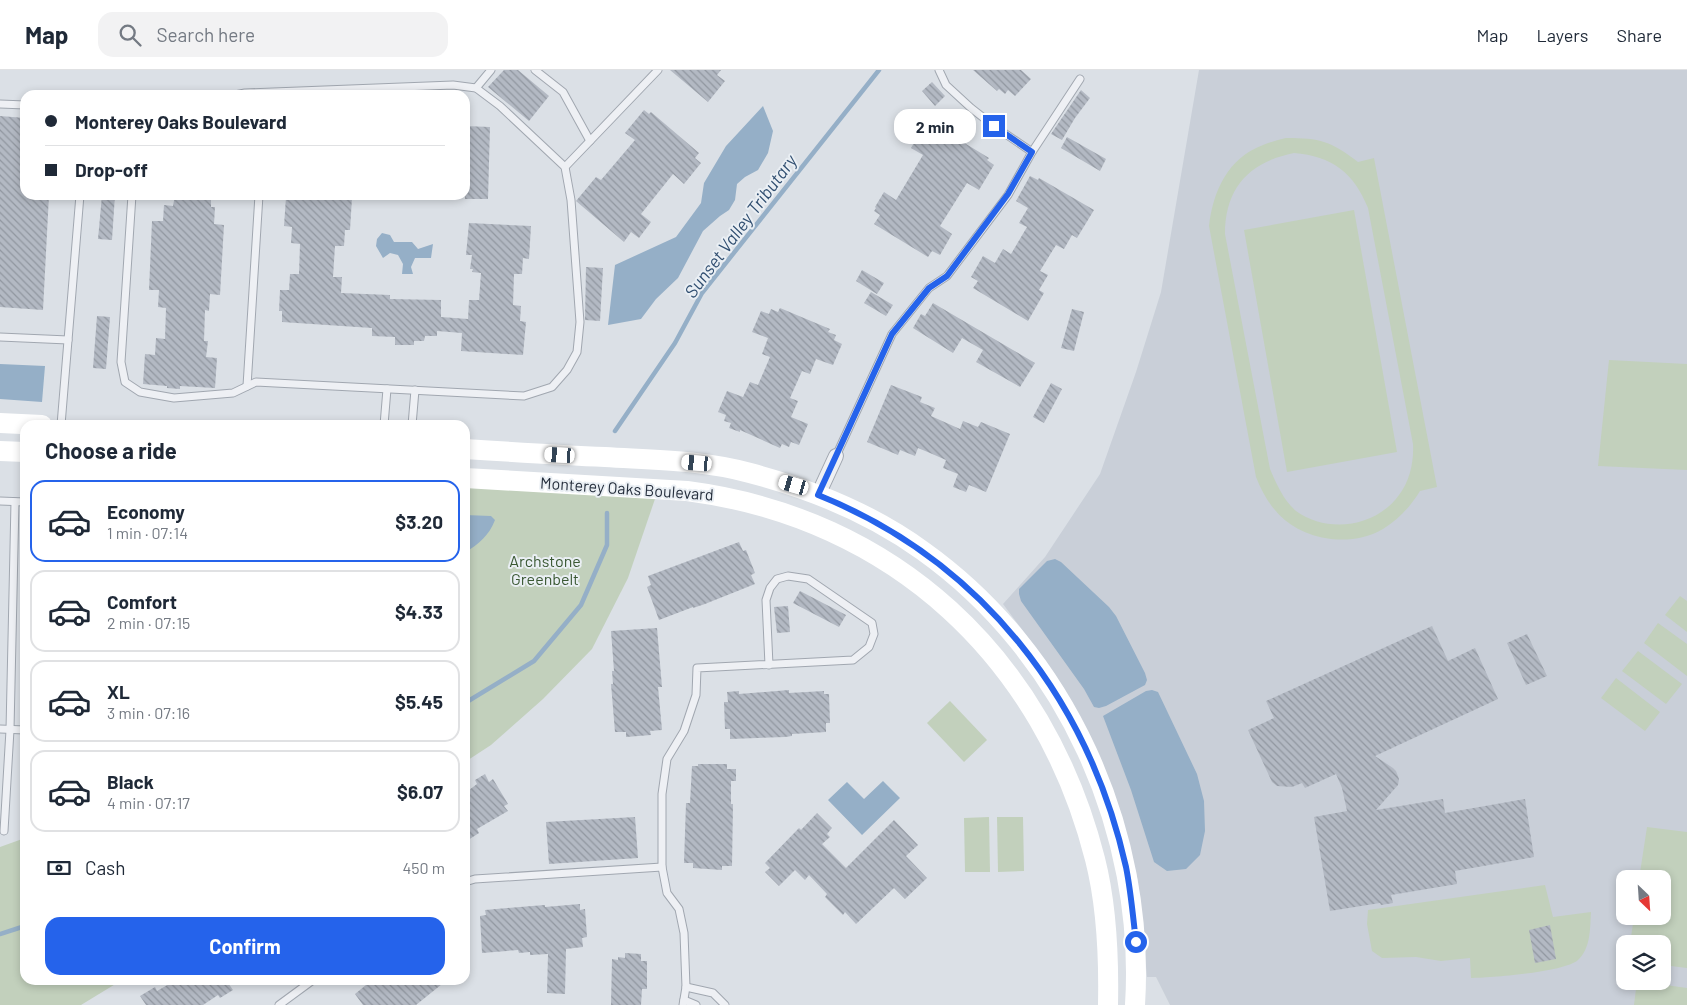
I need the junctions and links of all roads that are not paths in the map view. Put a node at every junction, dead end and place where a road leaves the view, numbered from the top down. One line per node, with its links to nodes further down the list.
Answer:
1 (491, 70): 6 (lane)
2 (535, 70): 10 (lane)
3 (658, 70): 10 (lane)
4 (939, 70): 11 (lane)
5 (1080, 79): 11 (lane)
6 (476, 88): 7 (lane); 12 (lane)
7 (336, 90)
8 (0, 104): 9 (lane)
9 (20, 105)
10 (590, 141): 12 (lane)
11 (1032, 152): 29 (lane)
12 (566, 167): 20 (lane)
13 (80, 200): 17 (lane)
14 (132, 200): 18 (lane)
15 (259, 200): 18 (lane)
16 (0, 337): 17 (lane)
17 (68, 340): 21 (lane)
18 (247, 386): 19 (lane)
19 (387, 389): 20 (lane); 22 (lane)
20 (415, 390): 23 (lane)
21 (61, 420)
22 (384, 420)
23 (412, 420)
24 (0, 423): 25 (street)
25 (20, 424)
26 (470, 449): 31 (street, Monterey Oaks Boulevard)
27 (0, 451): 28 (street)
28 (20, 452)
29 (836, 456): 31 (street)
30 (470, 478): 48 (street, Monterey Oaks Boulevard)
31 (818, 495): 49 (street, Monterey Oaks Boulevard)
32 (0, 501): 33 (lane)
33 (15, 502): 34 (lane); 37 (lane)
34 (20, 502)
35 (769, 665): 35 (lane); 40 (lane)
36 (0, 729): 37 (lane)
37 (10, 730): 38 (lane); 39 (lane)
38 (20, 730)
39 (4, 831)
40 (662, 867): 41 (lane); 43 (lane)
41 (470, 880)
42 (305, 985): 45 (lane)
43 (686, 986): 44 (lane); 47 (lane)
44 (684, 1003): 46 (lane)
45 (279, 1005)
46 (696, 1005)
47 (725, 1005)
48 (1108, 1005)
49 (1135, 1005)

